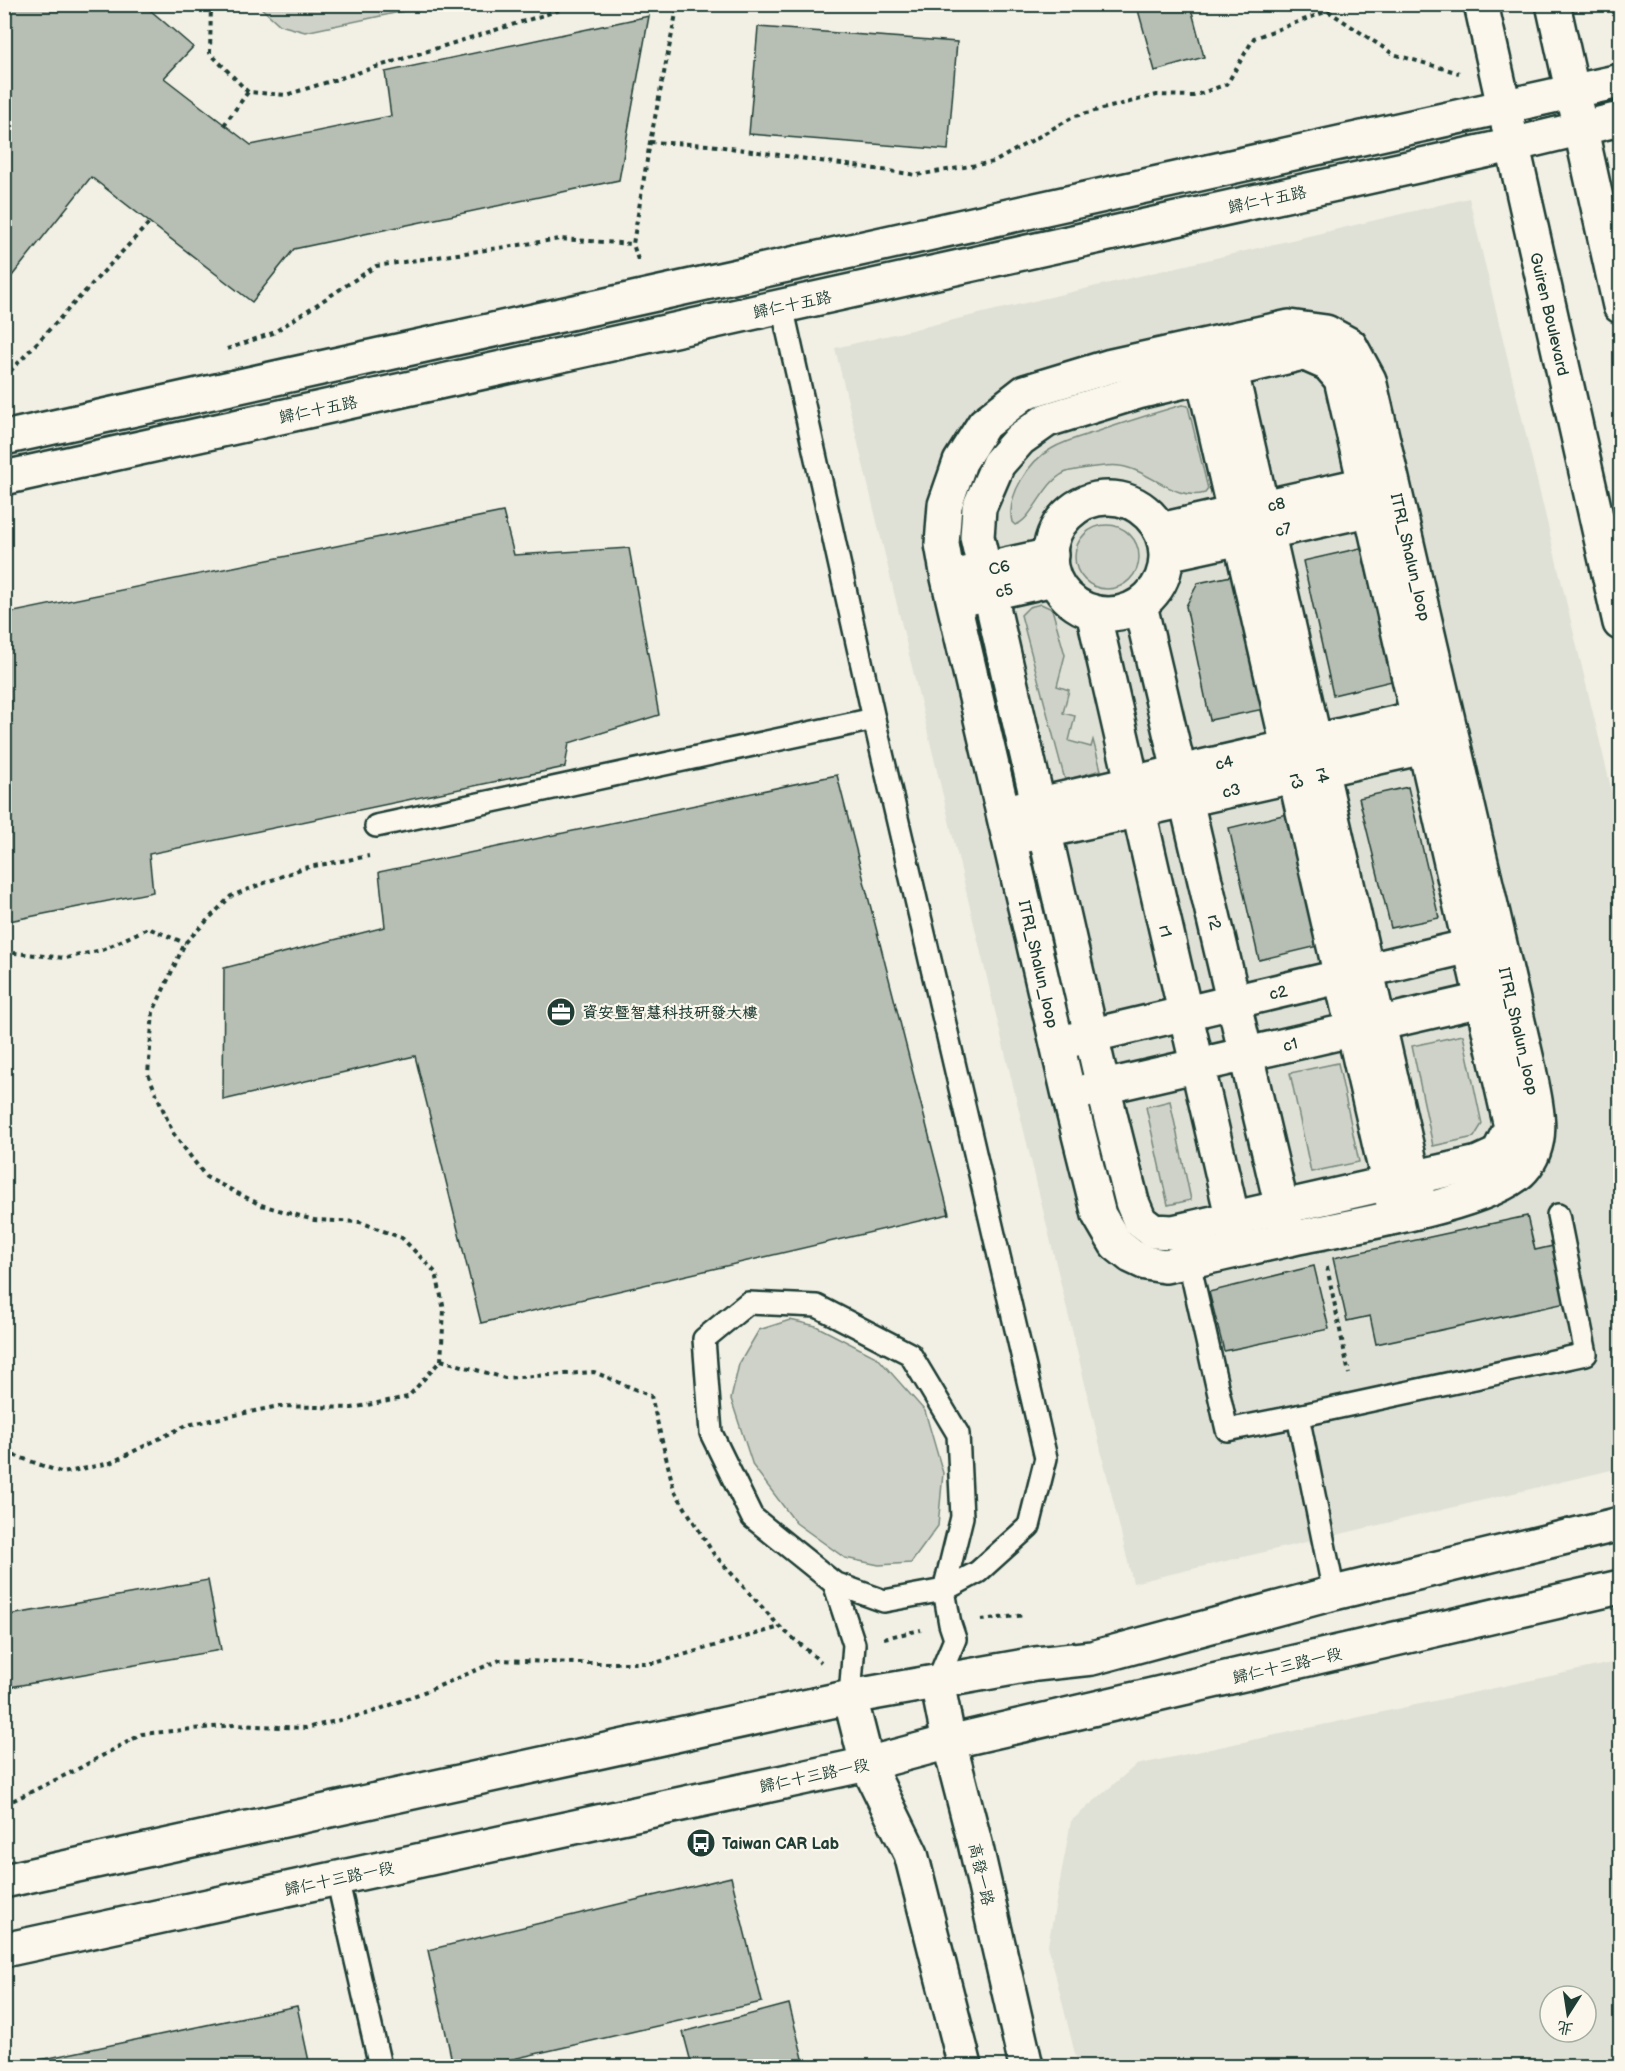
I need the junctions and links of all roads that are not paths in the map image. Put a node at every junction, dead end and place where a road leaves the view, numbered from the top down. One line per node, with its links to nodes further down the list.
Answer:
1 (1481, 4): 5 (street, Guiren Boulevard)
2 (1553, 4): 4 (street)
3 (1620, 81): 4 (street)
4 (1572, 91): 5 (street); 7 (street)
5 (1504, 106): 8 (street, Guiren Boulevard); 12 (street)
6 (1620, 119): 7 (street, 歸仁十五路)
7 (1580, 130): 8 (street, 歸仁十五路); 10 (street)
8 (1512, 146): 9 (street, 歸仁十五路); 22 (street, Guiren Boulevard)
9 (782, 306): 13 (street, 歸仁十五路); 23 (lane)
10 (1620, 306)
11 (1214, 358): 14 (street, ITRI_Shalun_loop); 15 (street); 18 (street, ITRI_Shalun_loop); 19 (street, ITRI_Shalun_loop)
12 (4, 438)
13 (4, 478)
14 (1381, 494): 15 (street, c8); 24 (street, ITRI_Shalun_loop)
15 (1251, 523): 16 (street); 25 (street, r3)
16 (1164, 542): 17 (street); 20 (street)
17 (1052, 567): 18 (street, c5); 21 (street)
18 (987, 581): 19 (street, c5); 28 (street, ITRI_Shalun_loop)
19 (950, 590): 30 (street, ITRI_Shalun_loop)
20 (1140, 605): 21 (street); 26 (street, r2)
21 (1093, 612): 27 (street, r1)
22 (1620, 623)
23 (874, 719): 29 (lane); 54 (lane)
24 (1435, 729): 25 (street, c3); 31 (street, ITRI_Shalun_loop)
25 (1305, 759): 26 (street, c3); 32 (street, r3)
26 (1183, 786): 27 (street); 34 (street, r2)
27 (1135, 796): 28 (street); 35 (street, r1)
28 (1041, 818): 30 (street); 37 (street, ITRI_Shalun_loop)
29 (376, 826)
30 (1006, 826): 38 (street, ITRI_Shalun_loop)
31 (1484, 943): 32 (street, c2); 33 (street, ITRI_Shalun_loop)
32 (1354, 974): 34 (street, c2); 36 (street, r3)
33 (1496, 996): 36 (street, c1); 43 (street, ITRI_Shalun_loop); 45 (street, ITRI_Shalun_loop)
34 (1234, 1002): 35 (street, c2); 39 (street, r2)
35 (1185, 1014): 37 (street, c2); 40 (street, r1)
36 (1366, 1026): 39 (street, c1); 43 (street, r3)
37 (1091, 1036): 38 (street, c2); 41 (street, ITRI_Shalun_loop)
38 (1057, 1044): 42 (street, ITRI_Shalun_loop)
39 (1246, 1054): 40 (street, c1); 44 (street, r2)
40 (1197, 1065): 41 (street, c1); 47 (street, r1)
41 (1103, 1087): 42 (street, c1); 47 (street, ITRI_Shalun_loop)
42 (1069, 1095): 49 (street, ITRI_Shalun_loop)
43 (1401, 1180): 44 (street, ITRI_Shalun_loop); 45 (street, r3)
44 (1282, 1208): 47 (street, ITRI_Shalun_loop); 48 (street, r2)
45 (1409, 1213): 48 (street, ITRI_Shalun_loop)
46 (1558, 1215): 50 (lane)
47 (1236, 1235): 48 (street, ITRI_Shalun_loop); 49 (street, ITRI_Shalun_loop)
48 (1305, 1236)
49 (1189, 1262): 50 (lane)
50 (1298, 1416): 55 (lane)
51 (1620, 1524): 55 (street)
52 (834, 1583): 54 (lane); 54 (lane); 57 (lane)
53 (1620, 1587): 58 (street, 歸仁十三路一段)
54 (944, 1590): 56 (lane)
55 (1334, 1593): 56 (street)
56 (936, 1682): 57 (street); 58 (street, 高發一路)
57 (850, 1697): 59 (street); 61 (street)
58 (949, 1742): 59 (street, 歸仁十三路一段); 65 (street, 高發一路)
59 (867, 1764): 60 (street, 歸仁十三路一段); 64 (street)
60 (337, 1878): 62 (street, 歸仁十三路一段); 63 (lane)
61 (4, 1881)
62 (4, 1950)
63 (380, 2067)
64 (965, 2067)
65 (1026, 2067)

